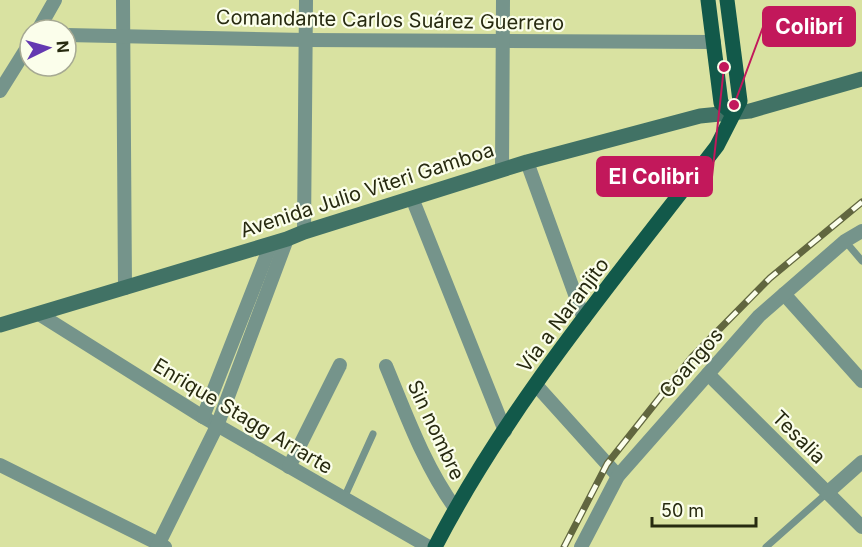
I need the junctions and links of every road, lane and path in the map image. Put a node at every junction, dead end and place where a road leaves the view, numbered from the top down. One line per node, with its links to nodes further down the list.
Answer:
1 (55, 0): 7 (street)
2 (123, 0): 9 (street)
3 (306, 0): 10 (street)
4 (503, 0): 11 (street)
5 (708, 0): 12 (main road)
6 (727, 0): 16 (main road, Vía a Naranjito)
7 (45, 18)
8 (78, 35): 9 (street, Comandante Carlos Suárez Guerrero)
9 (123, 36): 10 (street, Comandante Carlos Suárez Guerrero); 26 (street)
10 (306, 40): 11 (street, Comandante Carlos Suárez Guerrero); 21 (street)
11 (503, 42): 12 (street, Comandante Carlos Suárez Guerrero); 18 (street)
12 (714, 42): 16 (main road)
13 (18, 62): 15 (street)
14 (862, 79): 16 (street, Avenida Julio Viteri Gamboa)
15 (0, 91)
16 (733, 114): 17 (street, Avenida Julio Viteri Gamboa); 29 (main road, Vía a Naranjito)
17 (527, 162): 18 (street, Avenida Julio Viteri Gamboa); 29 (street)
18 (502, 169): 19 (street, Avenida Julio Viteri Gamboa)
19 (411, 198): 21 (street, Avenida Julio Viteri Gamboa); 38 (street)
20 (862, 231): 23 (street, Coangos)
21 (303, 232): 22 (street, Avenida Julio Viteri Gamboa)
22 (288, 239): 24 (street, Avenida Julio Viteri Gamboa); 37 (street)
23 (846, 241): 25 (lane); 27 (street, Coangos)
24 (271, 244): 26 (street, Avenida Julio Viteri Gamboa); 36 (street)
25 (862, 261)
26 (125, 288): 28 (street, Avenida Julio Viteri Gamboa)
27 (784, 294): 33 (street, Coangos); 34 (street)
28 (39, 314): 30 (street, Avenida Julio Viteri Gamboa); 36 (street, Enrique Stagg Arrarte)
29 (584, 319): 35 (main road, Vía a Naranjito)
30 (0, 325)
31 (340, 365): 42 (street)
32 (386, 366): 46 (street, Sin nombre)
33 (708, 374): 43 (street, Coangos); 44 (street, Tesalia)
34 (862, 381)
35 (536, 385): 38 (main road, Vía a Naranjito); 43 (street)
36 (203, 417): 37 (street, Enrique Stagg Arrarte)
37 (217, 426): 42 (street, Enrique Stagg Arrarte); 49 (street)
38 (505, 431): 46 (main road, Vía a Naranjito)
39 (374, 434): 45 (lane)
40 (862, 462): 44 (street)
41 (0, 465): 49 (street)
42 (289, 467): 45 (street, Enrique Stagg Arrarte)
43 (618, 476): 52 (street, Coangos)
44 (827, 493): 47 (street, Tesalia); 48 (lane)
45 (344, 498): 50 (street, Enrique Stagg Arrarte)
46 (455, 508): 51 (main road, Vía a Naranjito)
47 (862, 527)
48 (772, 545)
49 (160, 546)
50 (429, 547)
51 (435, 547)
52 (580, 547)

